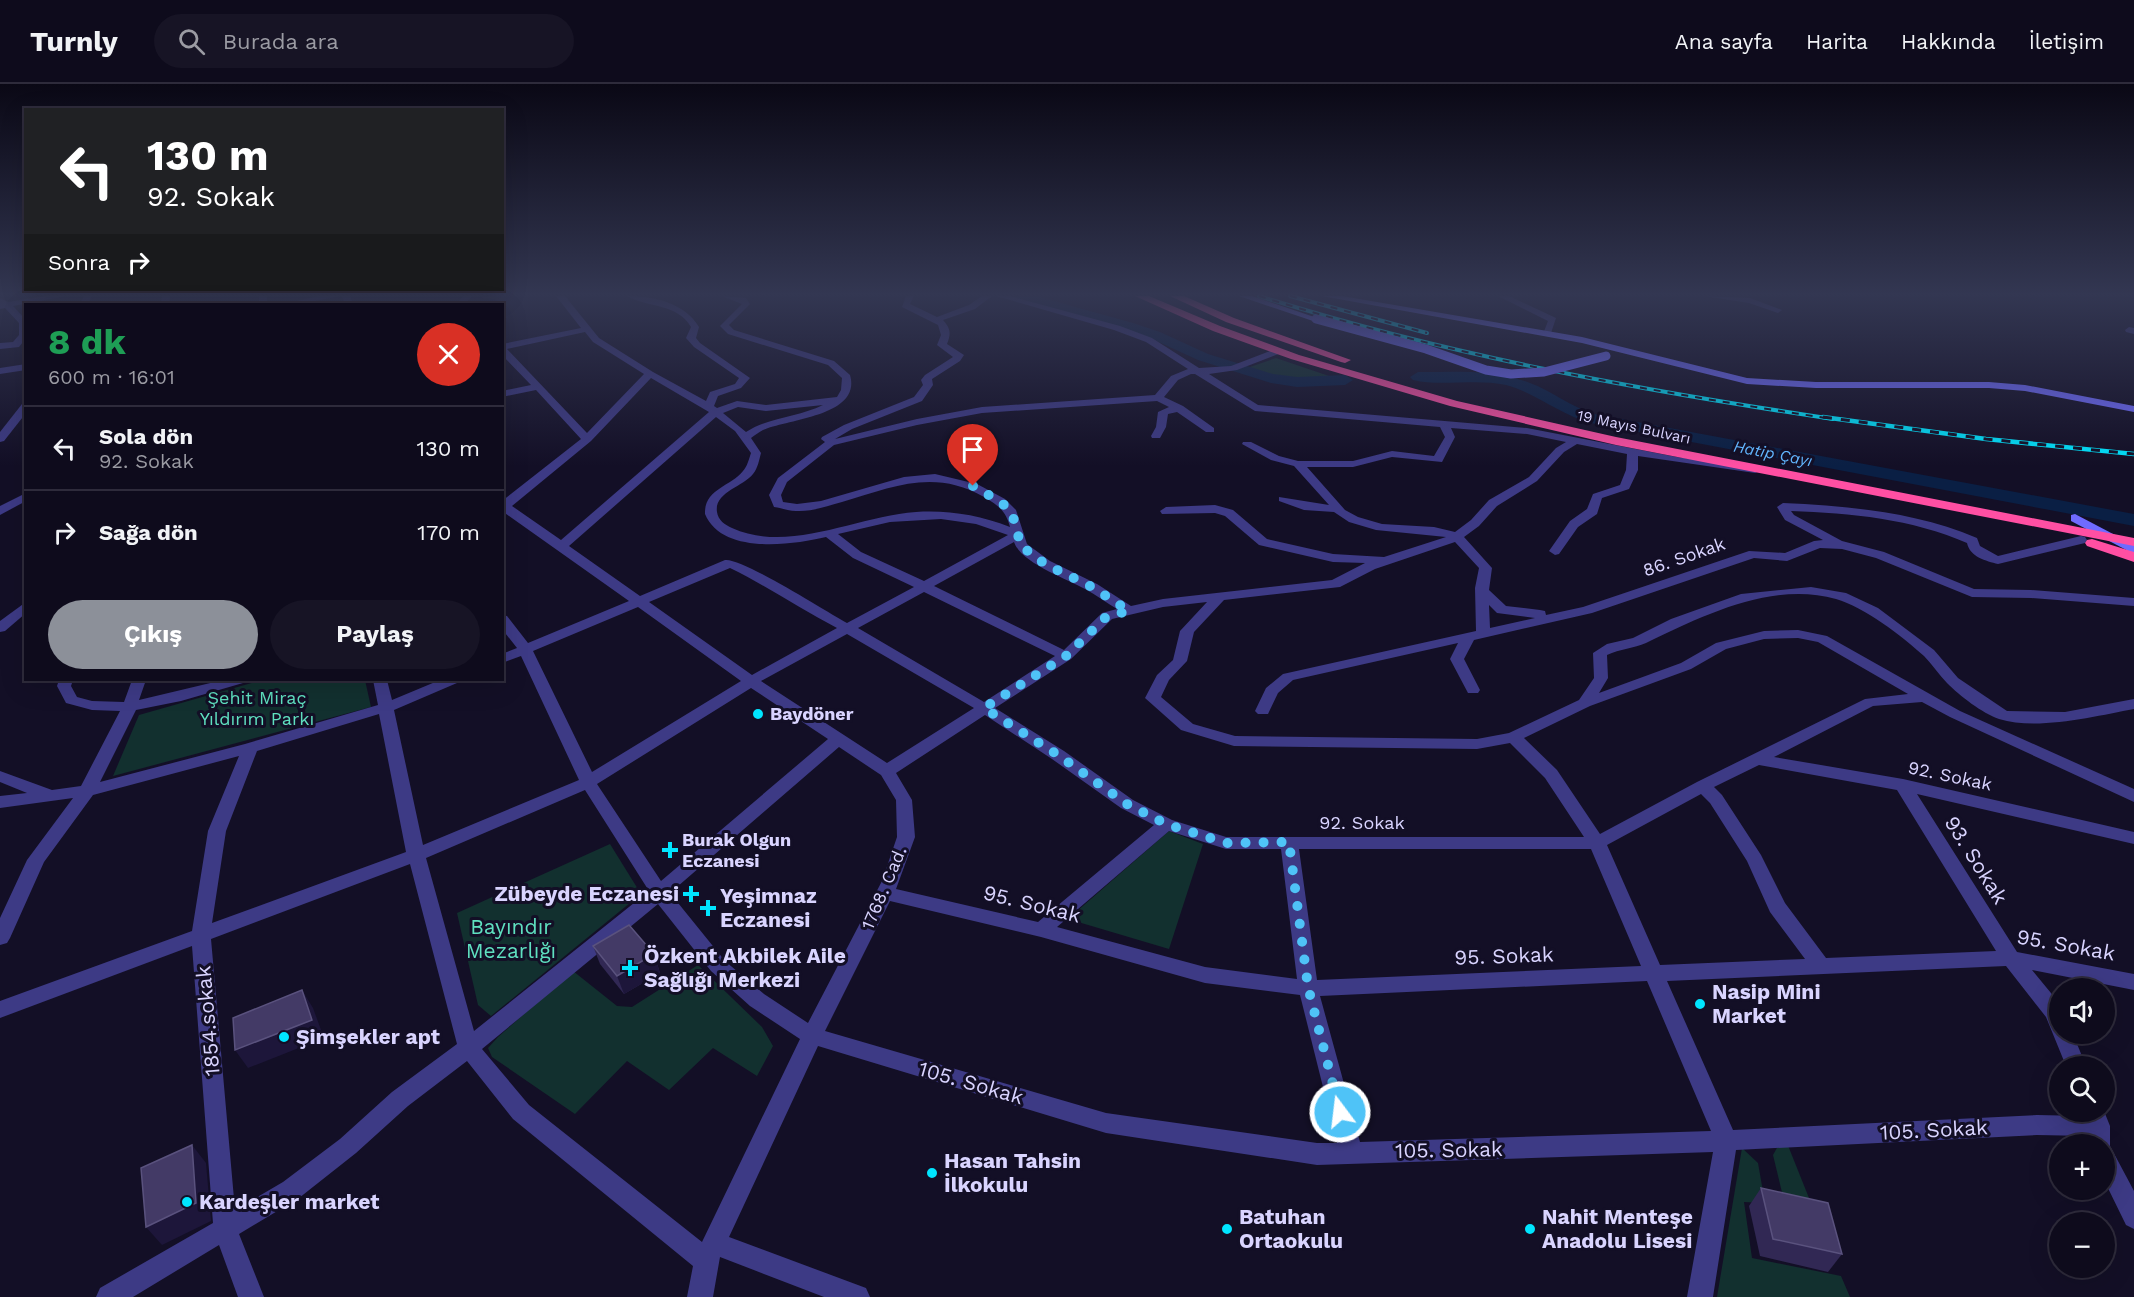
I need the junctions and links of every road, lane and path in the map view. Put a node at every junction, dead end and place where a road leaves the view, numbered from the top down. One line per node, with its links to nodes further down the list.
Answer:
1 (506, 353): 19 (street)
2 (616, 353): 17 (street)
3 (708, 353): 27 (street)
4 (798, 353): 23 (street)
5 (954, 353): 40 (street)
6 (1171, 353): 15 (street)
7 (1275, 353): 15 (street); 18 (highway)
8 (1315, 353): 13 (highway, 19 Mayıs Bulvarı)
9 (1321, 353): 13 (highway)
10 (1434, 353): 11 (street, bridge)
11 (1623, 353)
12 (1628, 353): 28 (street)
13 (1356, 365): 20 (highway, 19 Mayıs Bulvarı)
14 (24, 367): 16 (street)
15 (1196, 370): 22 (street); 30 (street)
16 (0, 371)
17 (650, 374): 27 (street); 37 (street)
18 (1341, 374): 20 (highway); 20 (highway, 19 Mayıs Bulvarı)
19 (538, 387): 21 (street); 37 (street)
20 (1428, 392): 24 (highway, 19 Mayıs Bulvarı); 50 (highway, 19 Mayıs Bulvarı)
21 (504, 394)
22 (1158, 398): 26 (street); 40 (street)
23 (840, 400): 27 (street); 36 (street)
24 (1461, 405): 29 (street); 43 (highway, 19 Mayıs Bulvarı)
25 (24, 408): 35 (street)
26 (1179, 408): 32 (street); 33 (street)
27 (712, 409): 36 (street); 59 (street)
28 (2134, 409)
29 (1510, 422): 31 (street); 34 (street)
30 (1443, 424): 31 (street); 42 (street)
31 (1499, 429): 34 (street)
32 (1210, 430)
33 (1156, 436)
34 (1558, 436): 38 (street)
35 (1, 437)
36 (745, 437): 53 (street)
37 (587, 439): 46 (street)
38 (1576, 440): 41 (street); 56 (street)
39 (1247, 444): 42 (street)
40 (821, 449): 54 (street)
41 (1632, 452): 43 (street); 62 (street)
42 (1298, 464): 47 (street)
43 (1780, 473): 51 (highway, 19 Mayıs Bulvarı)
44 (24, 497): 48 (street)
45 (1283, 499): 47 (street)
46 (504, 506): 59 (street, 1768. Cad.)
47 (1336, 509): 56 (street)
48 (0, 511)
49 (1166, 511): 63 (street)
50 (2075, 518): 52 (highway, 19 Mayıs Bulvarı); 55 (street)
51 (2034, 522): 55 (highway, 19 Mayıs Bulvarı); 57 (highway)
52 (2134, 530)
53 (829, 533): 54 (street); 65 (street)
54 (1018, 535): 65 (street); 71 (street)
55 (2110, 537): 58 (highway, 19 Mayıs Bulvarı); 61 (street)
56 (1456, 538): 63 (street); 66 (street)
57 (2081, 540): 60 (street); 64 (highway)
58 (2134, 542)
59 (561, 546): 68 (street, 1768. Cad.)
60 (1842, 546): 69 (street, 86. Sokak); 72 (street, 86. Sokak)
61 (2134, 550)
62 (1555, 551)
63 (1400, 557): 67 (street)
64 (2134, 557)
65 (923, 585): 75 (street); 79 (street)
66 (1482, 591): 72 (street); 76 (street)
67 (1220, 597): 71 (street); 95 (street)
68 (638, 601): 75 (street, 92. Sokak); 78 (street); 86 (street, 1768. Cad.)
69 (2134, 602)
70 (24, 608): 74 (street)
71 (1129, 611): 79 (street)
72 (1558, 616): 76 (street, 86. Sokak)
73 (504, 622): 78 (street, 105. Sokak)
74 (0, 628)
75 (847, 628): 86 (street); 93 (street, 92. Sokak)
76 (1483, 632): 77 (street, 86. Sokak)
77 (1467, 639): 87 (street); 94 (street, 86. Sokak)
78 (525, 649): 80 (street); 101 (street, 105. Sokak)
79 (1066, 656): 93 (street)
80 (504, 658)
81 (66, 681): 92 (street)
82 (139, 681): 92 (street)
83 (234, 681): 92 (street)
84 (380, 681): 91 (street)
85 (451, 681): 91 (street)
86 (751, 681): 96 (street, 1768. Cad.); 101 (street)
87 (1473, 690)
88 (1922, 698): 89 (street); 98 (street, 92. Sokak); 106 (street)
89 (1584, 703): 90 (street); 95 (street)
90 (2134, 704)
91 (387, 707): 97 (street); 112 (street)
92 (129, 708): 104 (street)
93 (984, 708): 99 (street); 108 (street, 92. Sokak)
94 (1263, 711)
95 (1513, 737): 111 (street)
96 (838, 739): 99 (street, 1768. Cad.); 113 (street)
97 (250, 748): 104 (street); 116 (street, 1854.sokak)
98 (1756, 759): 102 (street, 92. Sokak); 103 (street, 92. Sokak)
99 (887, 771): 114 (street, 1768. Cad.)
100 (0, 776): 105 (street)
101 (588, 782): 112 (street); 113 (street, 105. Sokak)
102 (1903, 785): 109 (street, 92. Sokak); 118 (street, 93. Sokak)
103 (1703, 786): 111 (street, 92. Sokak); 119 (street)
104 (87, 791): 105 (street); 117 (street)
105 (52, 796): 107 (street)
106 (2134, 796)
107 (0, 802)
108 (1166, 824): 110 (street, 92. Sokak); 115 (street)
109 (2134, 838)
110 (1289, 842): 111 (street, 92. Sokak); 122 (street)
111 (1597, 843): 120 (street)
112 (416, 855): 116 (street); 126 (street)
113 (659, 892): 125 (street, 105. Sokak); 126 (street)
114 (885, 893): 115 (street, 95. Sokak); 125 (street, 1768. Cad.)
115 (1041, 930): 122 (street, 95. Sokak)
116 (201, 935): 124 (street); 132 (street, 1854.sokak)
117 (0, 938)
118 (2011, 958): 119 (street, 95. Sokak); 121 (street, 95. Sokak); 123 (street, 93. Sokak)
119 (1822, 967): 120 (street, 95. Sokak)
120 (1653, 974): 122 (street, 95. Sokak); 128 (street)
121 (2134, 982)
122 (1308, 987): 129 (street)
123 (2049, 1006)
124 (0, 1010)
125 (812, 1036): 129 (street, 105. Sokak); 133 (street, 1768. Cad.)
126 (468, 1047): 132 (street); 133 (street)
127 (2098, 1127): 128 (street, 105. Sokak)
128 (1726, 1140): 129 (street, 105. Sokak); 138 (street)
129 (1351, 1153)
130 (2115, 1177): 131 (street)
131 (2134, 1217)
132 (225, 1228): 134 (street); 135 (street, 1854.sokak)
133 (710, 1252): 136 (street, 1768. Cad.); 137 (street)
134 (108, 1297)
135 (250, 1297)
136 (700, 1297)
137 (857, 1297)
138 (1700, 1297)

